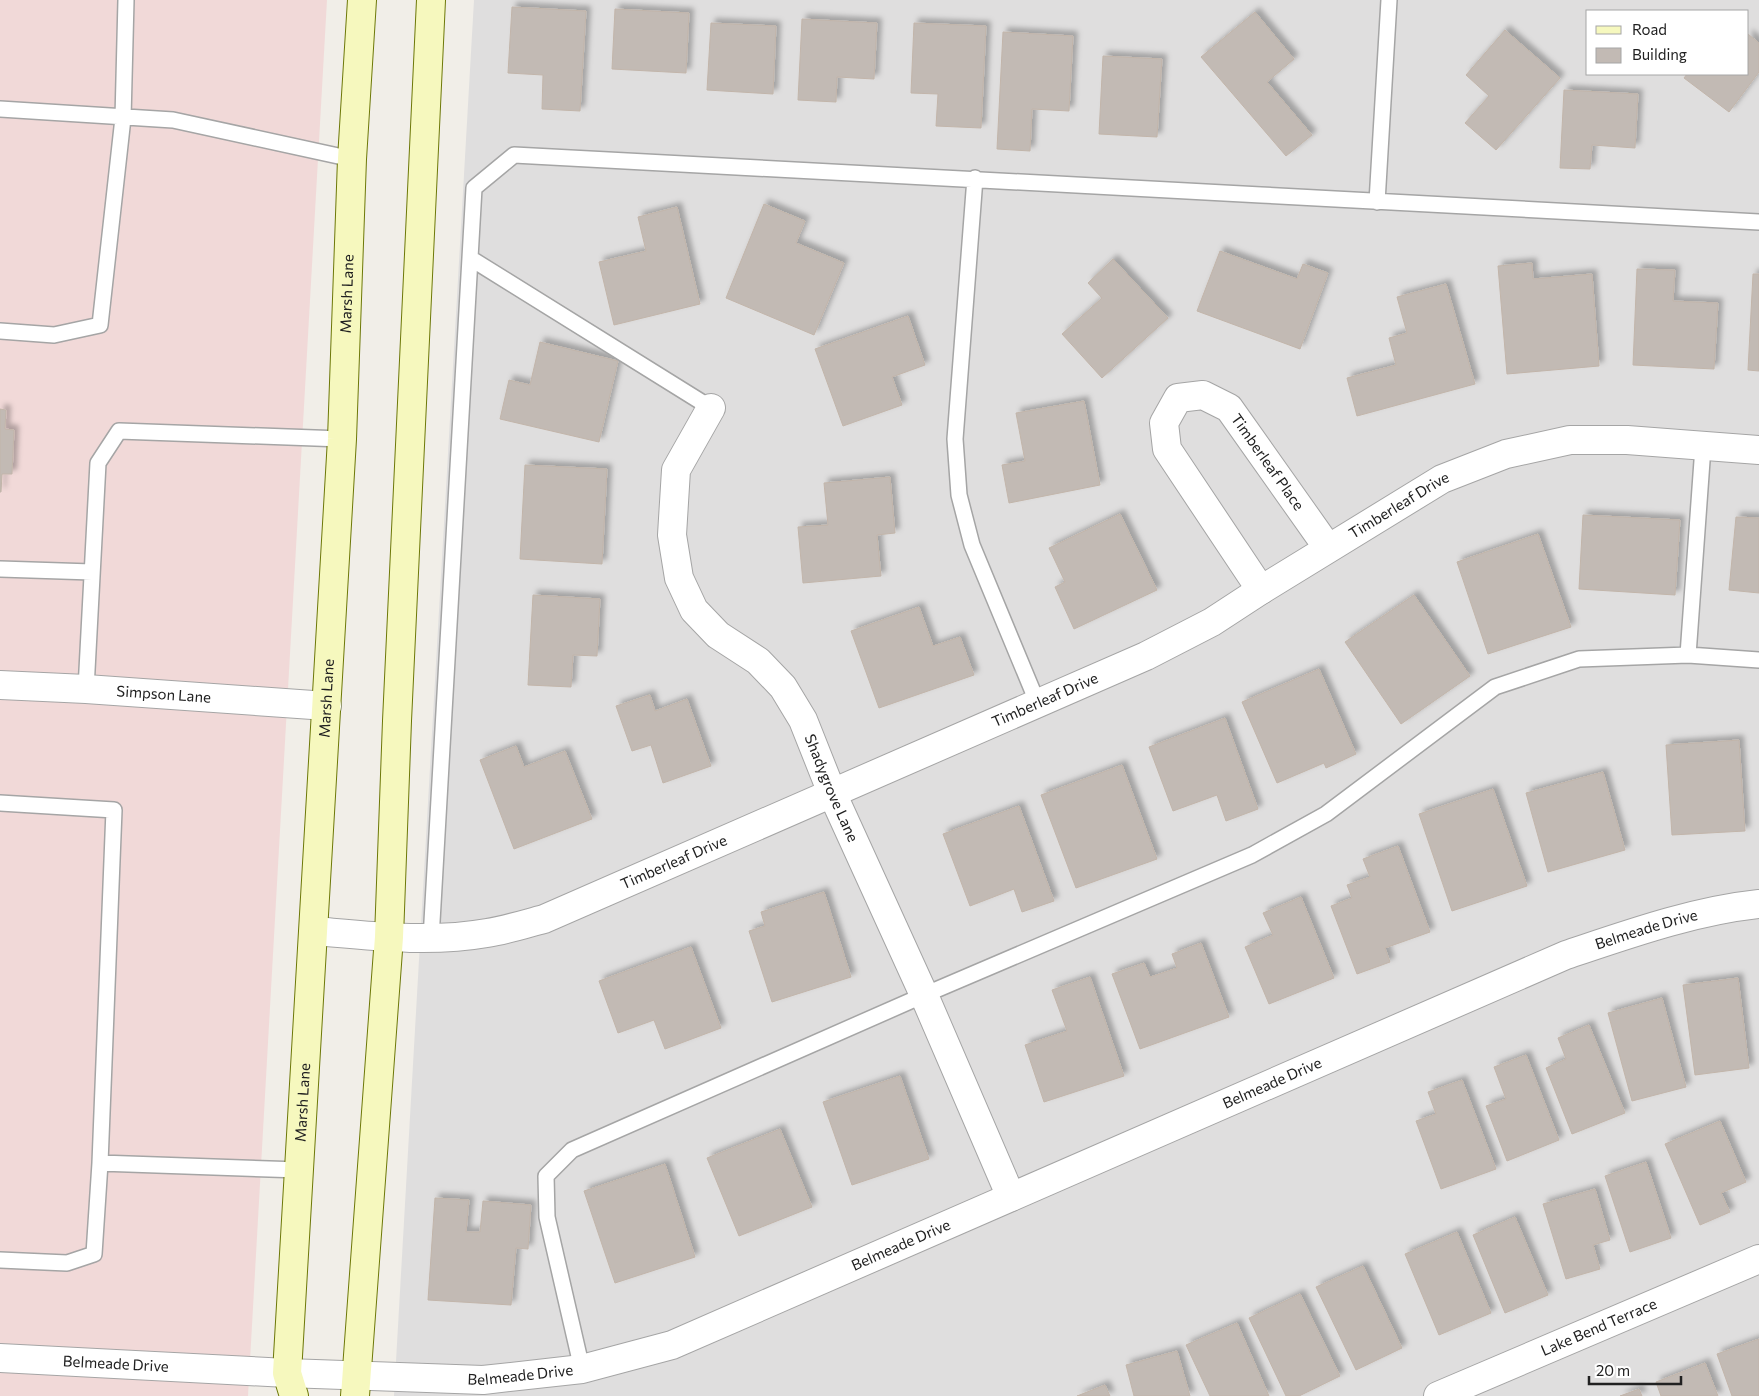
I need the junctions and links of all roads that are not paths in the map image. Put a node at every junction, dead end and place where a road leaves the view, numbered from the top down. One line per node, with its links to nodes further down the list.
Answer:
1 (126, 0): 6 (lane)
2 (362, 0): 7 (main road, Marsh Lane)
3 (431, 0): 31 (main road)
4 (1389, 0): 9 (lane)
5 (0, 109): 6 (lane)
6 (123, 118): 7 (lane); 12 (lane)
7 (352, 159): 14 (main road, Marsh Lane)
8 (975, 178): 9 (lane); 11 (lane); 25 (lane)
9 (1377, 202): 10 (lane)
10 (1759, 222)
11 (470, 258): 13 (lane); 32 (lane)
12 (0, 331)
13 (711, 408): 27 (street, Shadygrove Lane)
14 (342, 439): 19 (lane); 26 (main road, Marsh Lane)
15 (1703, 447): 16 (street, Timberleaf Drive); 17 (street, Timberleaf Drive); 21 (lane)
16 (1759, 450)
17 (1328, 548): 20 (street, Timberleaf Drive); 20 (street, Timberleaf Place)
18 (0, 569): 19 (lane)
19 (92, 572): 24 (lane)
20 (1261, 590): 25 (street, Timberleaf Drive)
21 (1688, 655): 22 (lane); 33 (lane)
22 (1759, 660)
23 (0, 686): 24 (street, Simpson Lane)
24 (86, 689): 26 (street, Simpson Lane)
25 (1038, 704): 27 (street, Timberleaf Drive)
26 (327, 706): 30 (main road, Marsh Lane)
27 (832, 793): 32 (street, Timberleaf Drive); 33 (street, Shadygrove Lane)
28 (0, 803): 34 (lane)
29 (1759, 904): 36 (street, Belmeade Drive)
30 (314, 932): 31 (street, Timberleaf Drive); 35 (main road, Marsh Lane)
31 (389, 938): 32 (street, Timberleaf Drive); 42 (main road)
32 (431, 939)
33 (924, 995): 36 (street, Shadygrove Lane); 40 (lane)
34 (100, 1163): 35 (lane); 38 (lane)
35 (300, 1170): 41 (main road, Marsh Lane)
36 (1011, 1197): 40 (street, Belmeade Drive)
37 (1759, 1259): 43 (street, Lake Bend Terrace)
38 (0, 1260)
39 (0, 1358): 41 (street, Belmeade Drive)
40 (582, 1369): 42 (street, Belmeade Drive)
41 (291, 1384): 42 (street, Belmeade Drive)
42 (355, 1386)
43 (1438, 1396)

